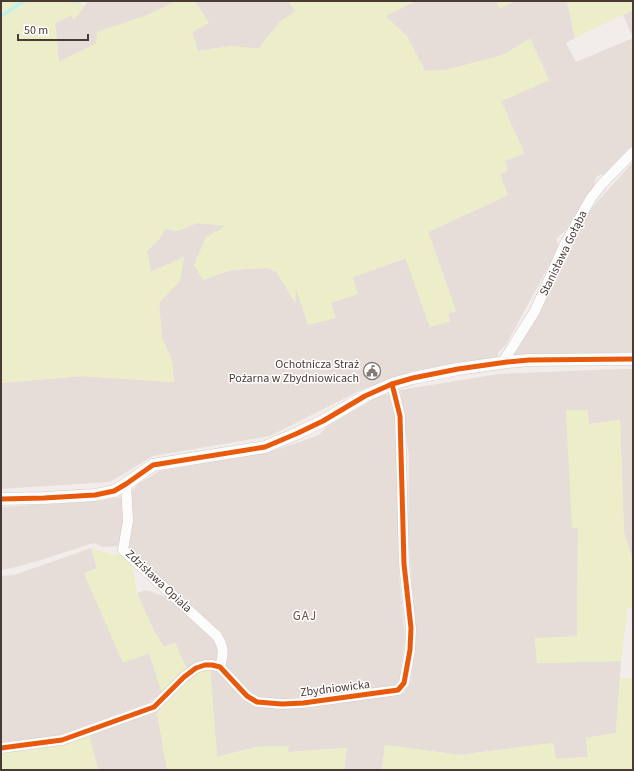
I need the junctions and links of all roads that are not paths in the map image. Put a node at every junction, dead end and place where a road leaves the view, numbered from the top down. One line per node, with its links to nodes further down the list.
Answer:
1 (633, 152): 3 (street, Stanisława Gołąba)
2 (633, 359): 3 (street)
3 (503, 362): 4 (street)
4 (392, 384): 5 (street); 7 (street, Zbydniowicka)
5 (126, 484): 6 (street); 7 (street, Zdzisława Opiala)
6 (1, 499)
7 (220, 667): 8 (street)
8 (1, 748)

